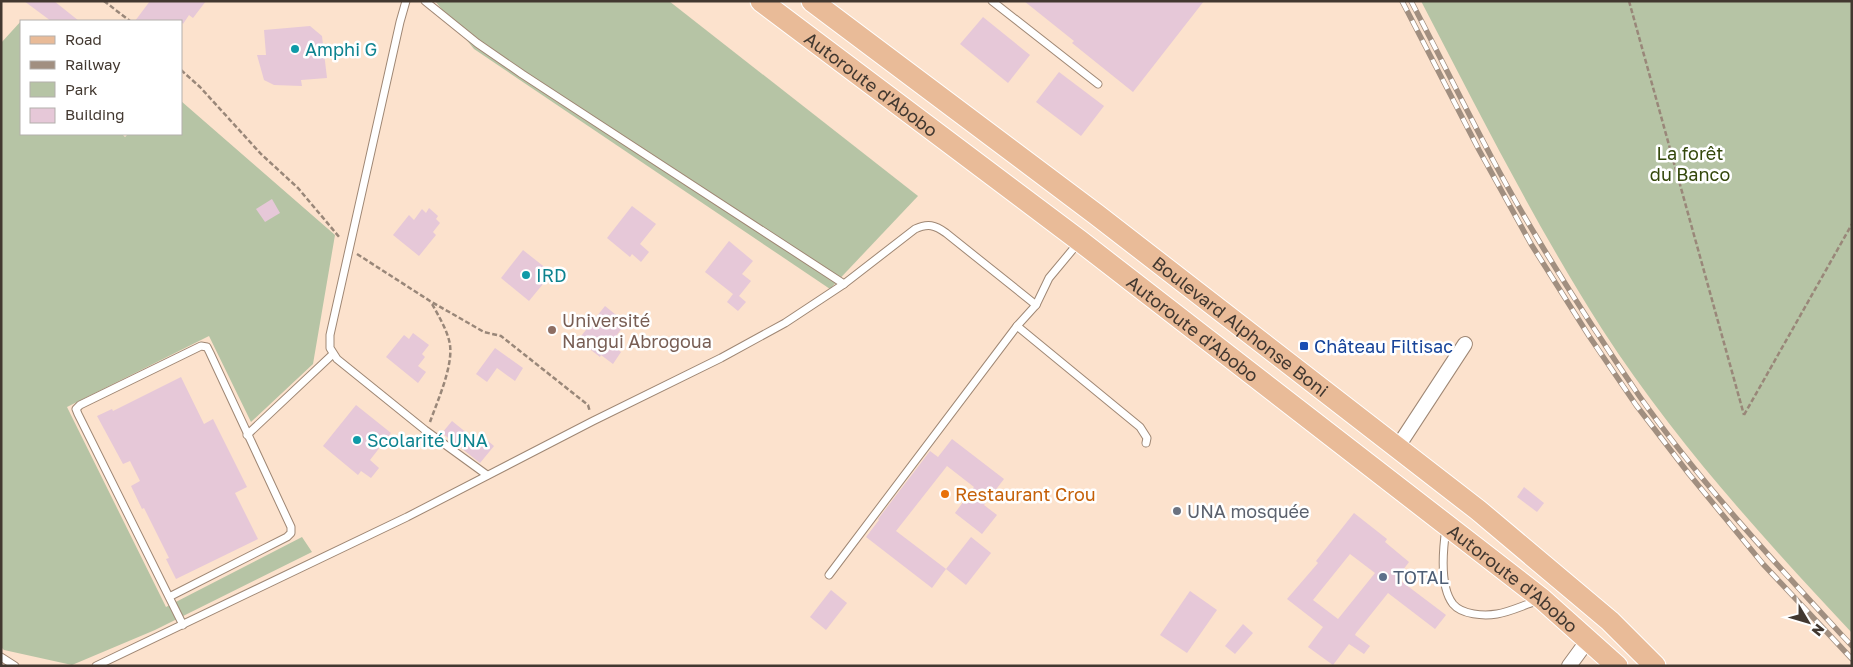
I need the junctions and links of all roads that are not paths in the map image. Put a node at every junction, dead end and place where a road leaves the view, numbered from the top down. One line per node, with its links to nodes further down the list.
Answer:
1 (406, 1): 12 (lane)
2 (425, 1): 8 (lane)
3 (761, 1): 7 (main road, Autoroute d'Abobo)
4 (812, 1): 15 (main road, Boulevard Alphonse Boni)
5 (992, 1): 6 (lane)
6 (1098, 84)
7 (1080, 242): 9 (lane); 17 (main road, Autoroute d'Abobo)
8 (844, 284): 9 (lane); 16 (lane)
9 (1036, 305): 10 (lane)
10 (1017, 326): 14 (lane); 18 (lane)
11 (1465, 344): 15 (street)
12 (333, 354): 13 (lane); 16 (lane)
13 (247, 435): 19 (lane); 19 (lane)
14 (1146, 442)
15 (1397, 448): 28 (main road, Boulevard Alphonse Boni)
16 (487, 475): 21 (lane)
17 (1446, 525): 20 (main road, Autoroute d'Abobo); 20 (lane)
18 (829, 575)
19 (170, 597): 21 (lane)
20 (1542, 599): 22 (main road, Autoroute d'Abobo)
21 (183, 625): 25 (lane)
22 (1588, 640): 26 (street); 27 (main road, Autoroute d'Abobo)
23 (1, 657): 24 (lane)
24 (14, 666)
25 (96, 666)
26 (1569, 666)
27 (1617, 666)
28 (1655, 666)

